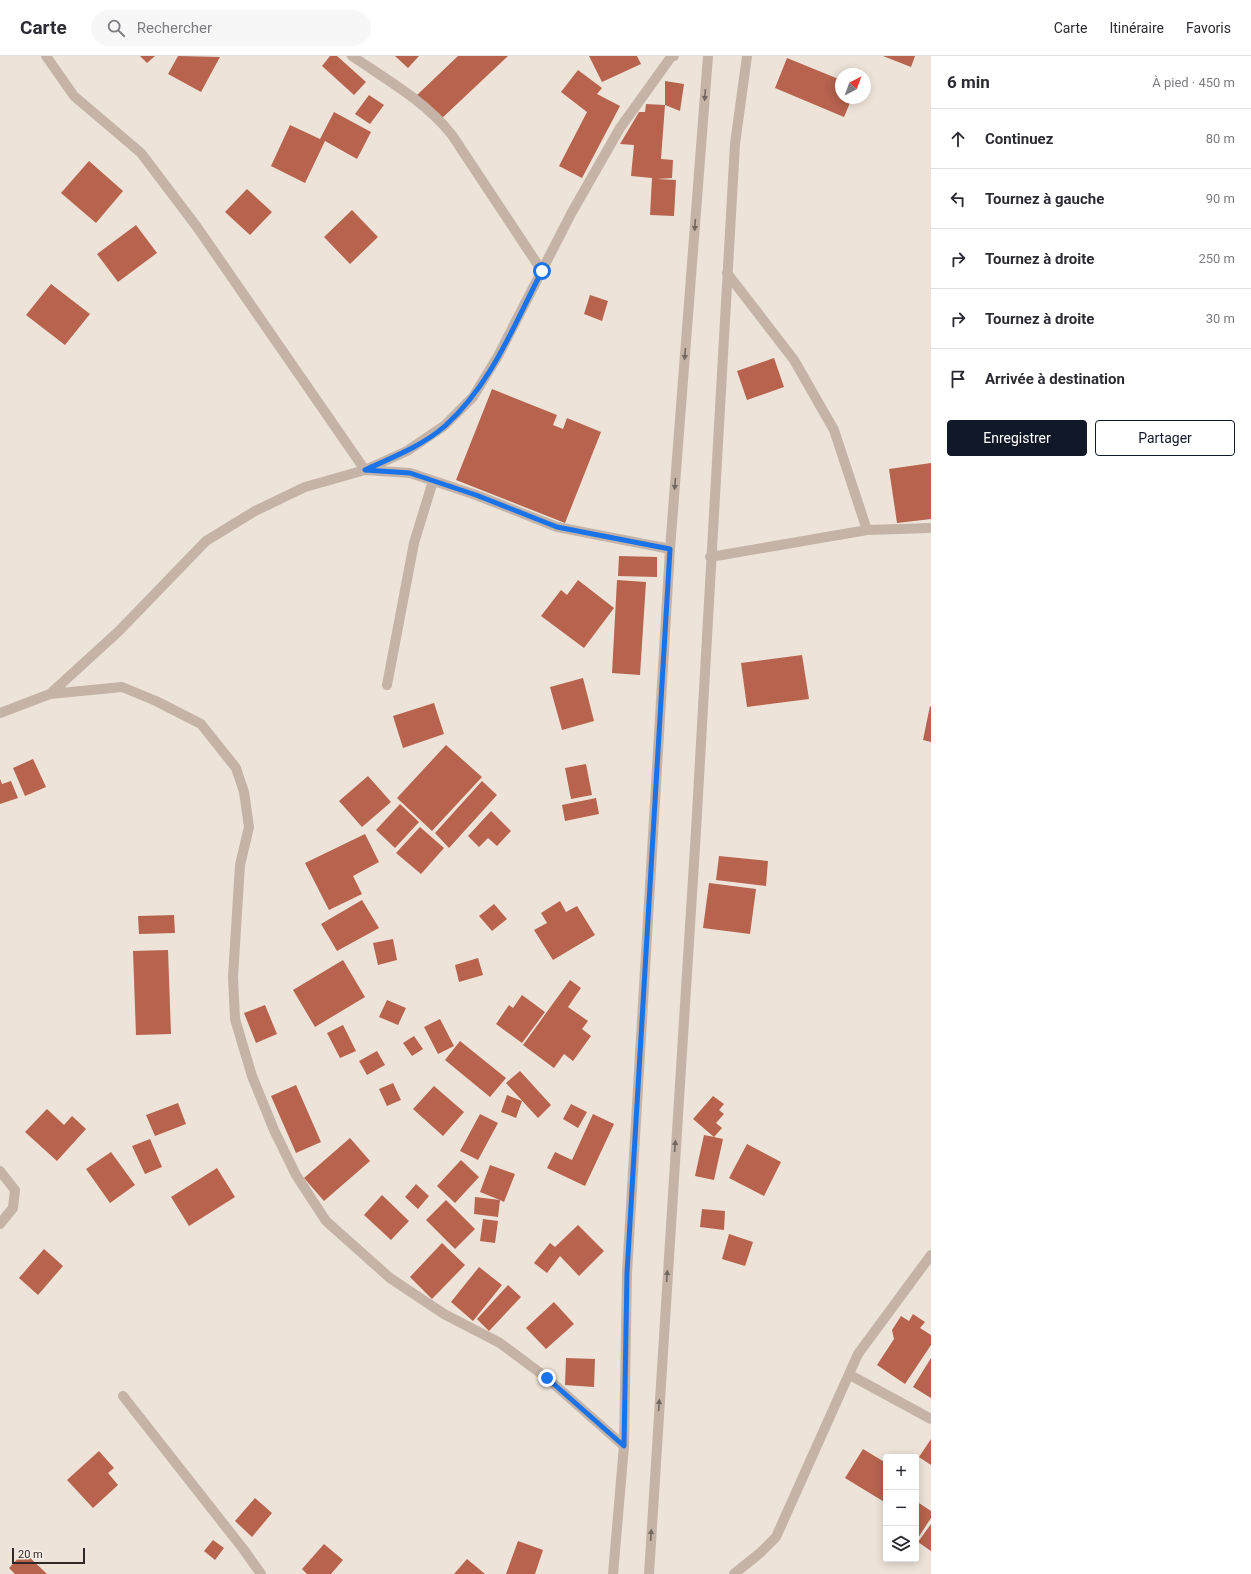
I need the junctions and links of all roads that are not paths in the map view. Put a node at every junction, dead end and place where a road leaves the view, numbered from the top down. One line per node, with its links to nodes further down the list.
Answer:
1 (46, 56): 8 (street)
2 (352, 56): 6 (street)
3 (672, 56): 6 (street)
4 (708, 56): 12 (street, one-way to 12)
5 (747, 56): 7 (street)
6 (542, 271): 8 (street)
7 (727, 273): 11 (street); 13 (street)
8 (365, 470): 9 (street); 15 (street)
9 (433, 481): 12 (street); 14 (street)
10 (931, 528): 11 (street)
11 (867, 530): 13 (street)
12 (670, 549): 23 (street)
13 (710, 557): 26 (street, one-way to 13)
14 (387, 686)
15 (50, 694): 16 (street); 23 (street)
16 (0, 713)
17 (0, 1171): 18 (street)
18 (0, 1224)
19 (931, 1255): 20 (street)
20 (850, 1375): 22 (street); 27 (street)
21 (123, 1396): 24 (street)
22 (931, 1419)
23 (624, 1446): 25 (street)
24 (261, 1574)
25 (613, 1574)
26 (649, 1574)
27 (734, 1574)

